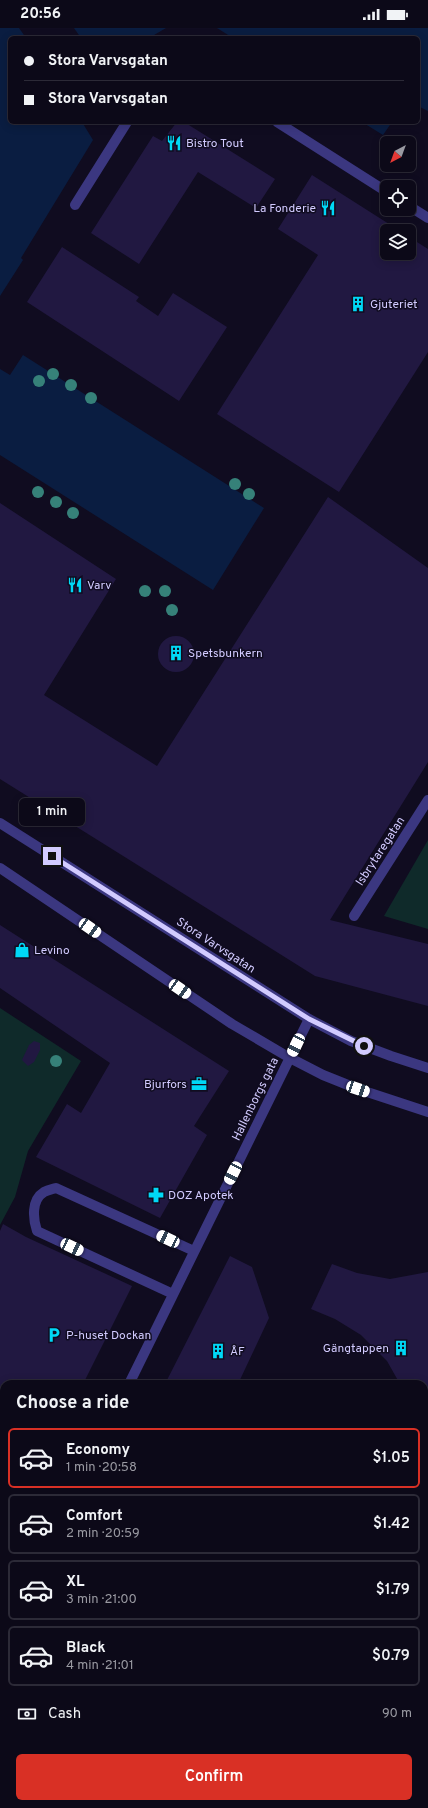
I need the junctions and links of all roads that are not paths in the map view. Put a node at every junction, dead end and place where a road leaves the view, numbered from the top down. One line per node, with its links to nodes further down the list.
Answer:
1 (126, 124): 4 (street)
2 (280, 124): 3 (street)
3 (380, 188)
4 (75, 205)
5 (416, 210): 6 (street)
6 (428, 218)
7 (428, 800): 10 (street, Isbrytaregatan)
8 (0, 823): 11 (street, Stora Varvsgatan)
9 (0, 868): 12 (street)
10 (354, 916)
11 (309, 1019): 12 (street, Hallenborgs gata); 13 (street, Stora Varvsgatan)
12 (290, 1058): 14 (street); 15 (street, Hallenborgs gata)
13 (428, 1068)
14 (428, 1112)
15 (194, 1251): 16 (street, Hallenborgs gata); 16 (street)
16 (173, 1294): 17 (street, Hallenborgs gata)
17 (131, 1380)

